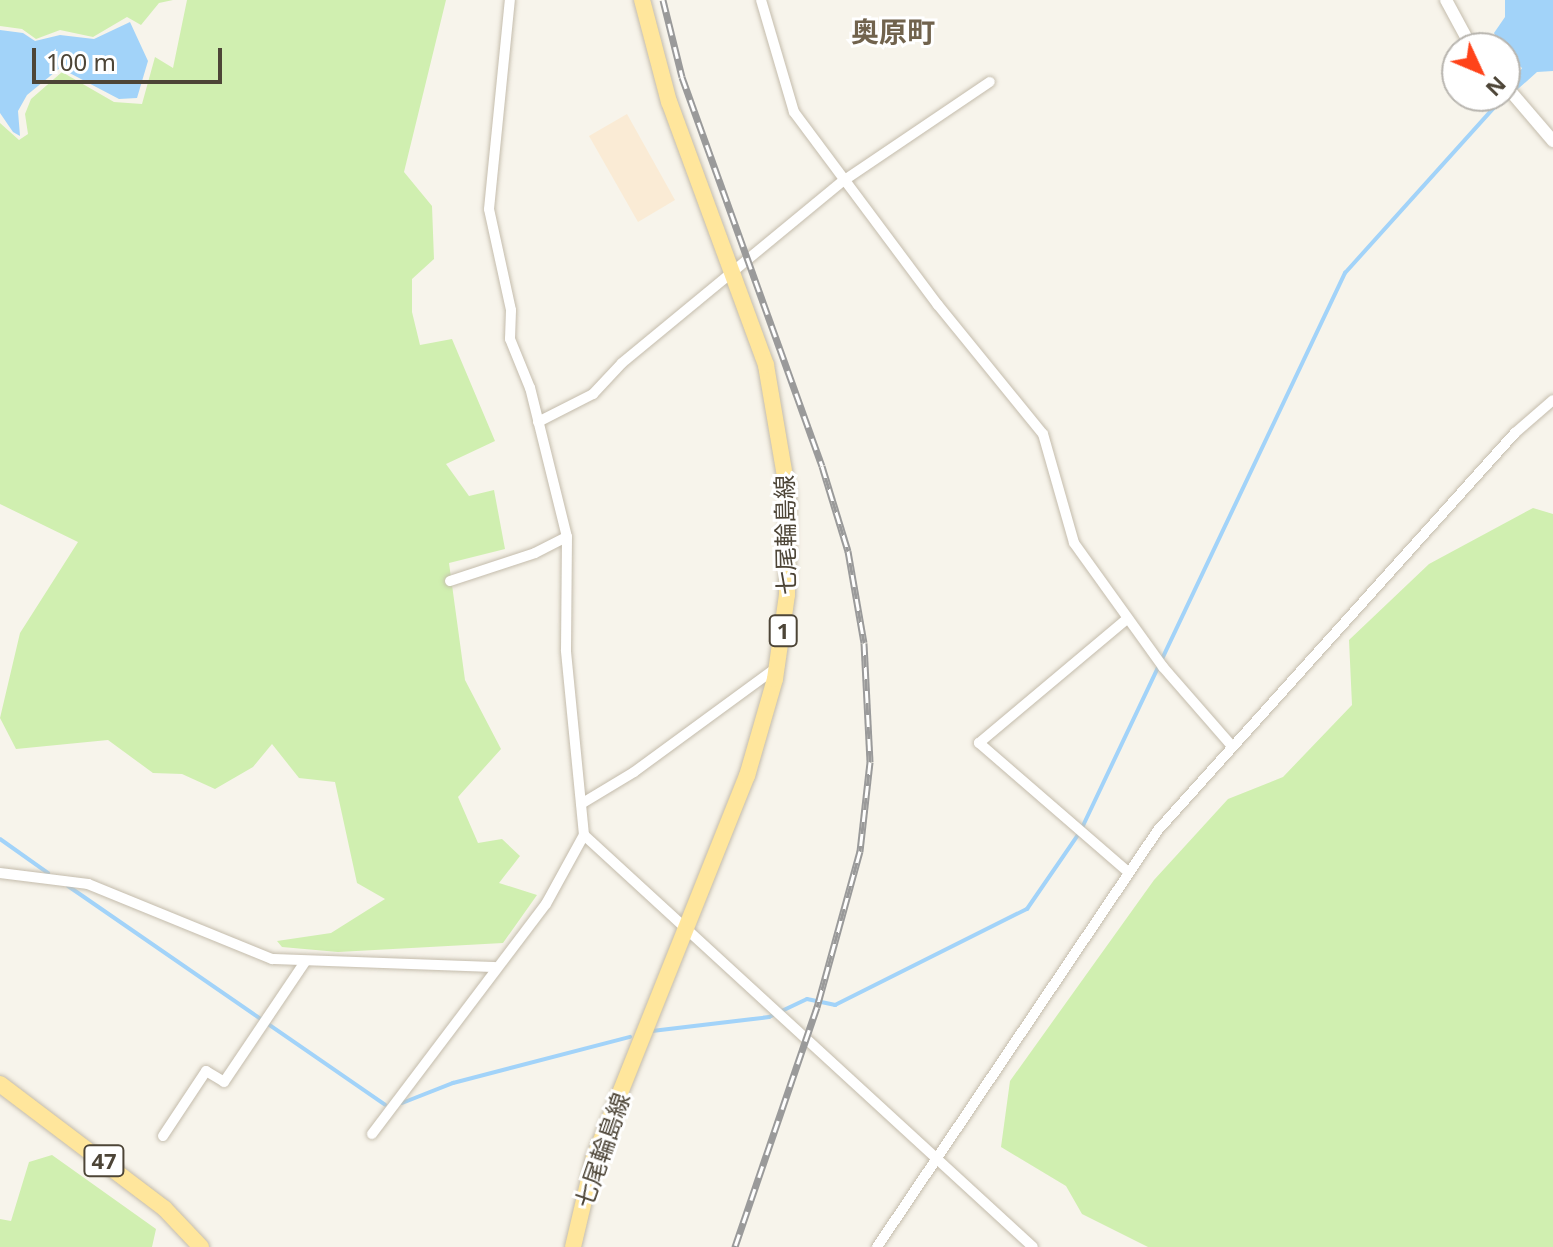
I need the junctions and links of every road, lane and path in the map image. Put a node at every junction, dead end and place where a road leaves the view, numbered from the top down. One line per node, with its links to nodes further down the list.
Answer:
1 (510, 0): 12 (street)
2 (642, 0): 10 (main road, 七尾輪島線 / 1)
3 (761, 0): 9 (street)
4 (1446, 0): 5 (street)
5 (1463, 32)
6 (990, 82): 9 (street)
7 (1521, 102): 8 (street)
8 (1553, 141)
9 (843, 181): 10 (street); 15 (street)
10 (732, 270): 12 (street); 16 (main road, 七尾輪島線 / 1)
11 (1553, 400): 17 (street)
12 (538, 422): 13 (street)
13 (567, 537): 14 (street); 18 (street)
14 (450, 581)
15 (1128, 618): 17 (street); 20 (street)
16 (776, 668): 18 (street); 22 (main road, 七尾輪島線 / 1)
17 (1231, 745): 20 (street)
18 (581, 804): 19 (street)
19 (584, 835): 22 (street); 24 (street)
20 (1127, 871): 28 (street)
21 (0, 873): 23 (street)
22 (685, 931): 28 (street); 30 (main road, 七尾輪島線 / 1)
23 (305, 962): 24 (street); 27 (street)
24 (495, 967): 26 (street)
25 (0, 1084): 29 (main road, 47)
26 (372, 1134)
27 (163, 1136)
28 (936, 1157): 31 (street); 32 (street)
29 (201, 1247)
30 (573, 1247)
31 (877, 1247)
32 (1033, 1247)

